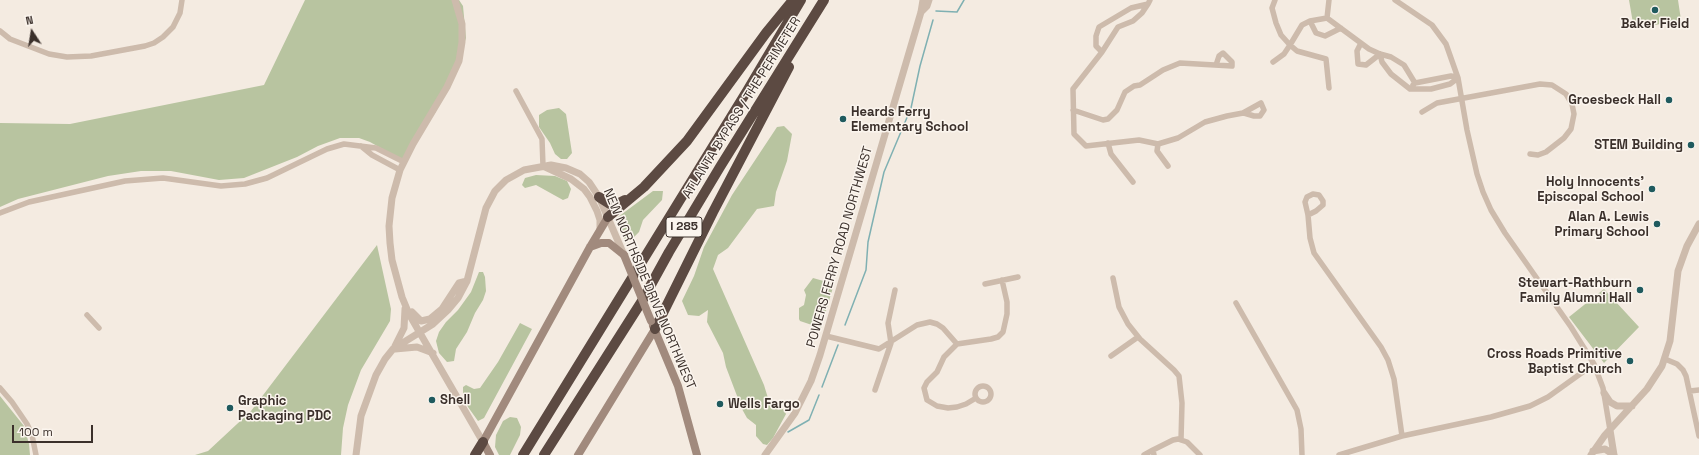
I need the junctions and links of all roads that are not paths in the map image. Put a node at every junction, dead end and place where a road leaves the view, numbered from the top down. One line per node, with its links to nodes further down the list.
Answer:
1 (182, 0): 16 (street)
2 (455, 0): 36 (street)
3 (793, 0): 41 (highway)
4 (801, 0): 90 (highway, ATLANTA BYPASS / THE PERIMETER / I 285)
5 (825, 0): 59 (highway); 91 (highway, ATLANTA BYPASS / THE PERIMETER / I 285)
6 (923, 0): 12 (street, POWERS FERRY ROAD NORTHWEST)
7 (929, 0): 12 (street, POWERS FERRY ROAD NORTHWEST)
8 (1275, 0): 18 (street)
9 (1328, 0): 13 (street)
10 (1395, 0): 23 (street)
11 (1149, 2): 19 (street); 19 (street)
12 (921, 12): 62 (street, POWERS FERRY ROAD NORTHWEST)
13 (1327, 18): 14 (street); 15 (street)
14 (1310, 21): 15 (street); 18 (street)
15 (1341, 28): 17 (street)
16 (0, 31)
17 (1361, 43): 20 (street); 20 (street)
18 (1290, 45): 21 (street); 25 (street)
19 (1102, 52): 29 (street)
20 (1380, 54): 24 (street); 26 (street)
21 (1273, 62)
22 (1216, 65): 22 (street); 29 (street)
23 (1458, 78): 24 (street); 26 (street); 28 (street)
24 (1415, 83): 26 (street)
25 (1329, 88)
26 (1410, 88)
27 (516, 91): 37 (street)
28 (1461, 98): 30 (street); 35 (street); 70 (street)
29 (1073, 110): 32 (street)
30 (1422, 112)
31 (1244, 113): 33 (street)
32 (1108, 144): 33 (street); 40 (street)
33 (1158, 144): 38 (street)
34 (361, 146): 36 (street); 39 (street); 43 (street)
35 (1530, 154)
36 (404, 162): 39 (street)
37 (543, 166): 42 (street, NEW NORTHSIDE DRIVE NORTHWEST); 47 (street, NEW NORTHSIDE DRIVE NORTHWEST); 53 (street, NEW NORTHSIDE DRIVE NORTHWEST)
38 (1168, 166)
39 (400, 170): 57 (street)
40 (1132, 182)
41 (634, 196): 42 (highway); 45 (highway)
42 (599, 197): 45 (street, NEW NORTHSIDE DRIVE NORTHWEST)
43 (0, 213)
44 (1308, 215): 79 (street)
45 (608, 217): 47 (main road); 49 (street, NEW NORTHSIDE DRIVE NORTHWEST)
46 (1699, 224): 69 (street)
47 (600, 230): 48 (main road)
48 (590, 247): 49 (main road); 82 (main road)
49 (624, 255): 59 (main road, NEW NORTHSIDE DRIVE NORTHWEST, bridge)
50 (1018, 277): 52 (street)
51 (1113, 278): 63 (street)
52 (1002, 280): 54 (street); 65 (street)
53 (467, 281): 57 (street); 61 (street, NEW NORTHSIDE DRIVE NORTHWEST)
54 (985, 284)
55 (895, 290): 64 (street)
56 (1236, 303): 97 (street)
57 (405, 305): 61 (street); 66 (street)
58 (87, 315): 60 (street)
59 (653, 325): 92 (main road); 93 (main road, NEW NORTHSIDE DRIVE NORTHWEST)
60 (99, 328)
61 (420, 332): 66 (street, NEW NORTHSIDE DRIVE NORTHWEST); 67 (street)
62 (826, 336): 64 (street); 94 (street, POWERS FERRY ROAD NORTHWEST)
63 (1138, 337): 68 (street); 81 (street)
64 (891, 343): 65 (street); 72 (street)
65 (957, 344): 76 (street)
66 (392, 350): 67 (street); 87 (street)
67 (433, 353): 82 (street)
68 (1111, 356)
69 (1665, 359): 74 (street); 77 (street)
70 (1594, 364): 75 (street); 79 (street)
71 (0, 388): 86 (street)
72 (875, 390)
73 (1699, 390): 74 (street)
74 (1690, 391): 80 (street)
75 (1604, 393): 77 (street); 78 (street)
76 (976, 398)
77 (1632, 406): 78 (street)
78 (1610, 430): 84 (street); 99 (street)
79 (1402, 436): 85 (street)
80 (1699, 436)
81 (1181, 440): 83 (street); 96 (street)
82 (483, 442): 88 (highway); 89 (main road)
83 (1154, 452): 95 (street)
84 (1592, 453): 99 (street)
85 (1346, 454): 98 (street)
86 (36, 455)
87 (356, 455)
88 (475, 455)
89 (490, 455)
90 (523, 455)
91 (544, 455)
92 (578, 455)
93 (697, 455)
94 (765, 455)
95 (1144, 455)
96 (1200, 455)
97 (1302, 455)
98 (1339, 455)
99 (1614, 455)

